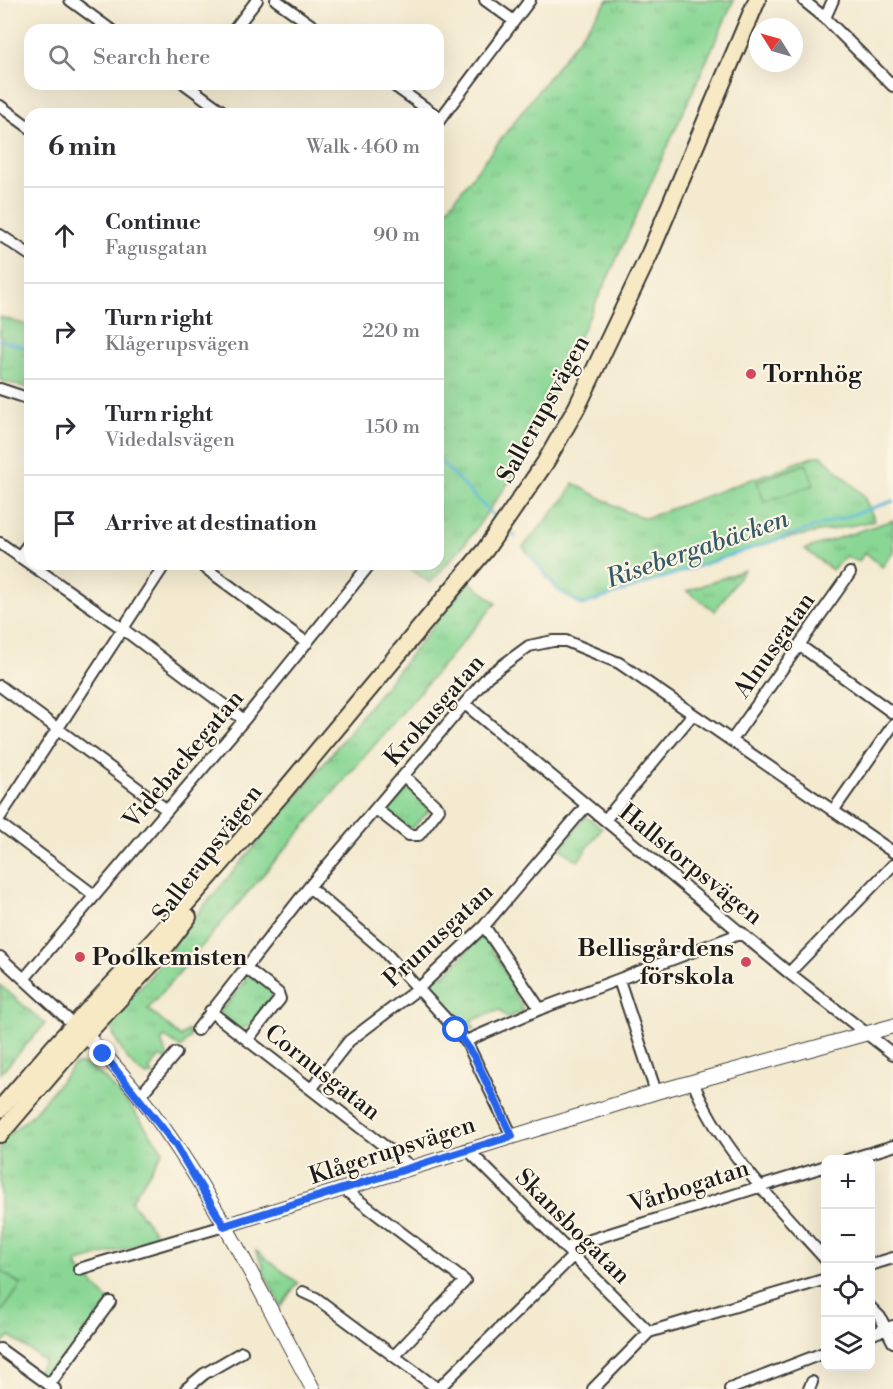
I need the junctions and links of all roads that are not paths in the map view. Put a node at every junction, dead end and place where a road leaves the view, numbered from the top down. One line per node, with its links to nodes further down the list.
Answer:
1 (70, 0): 11 (street)
2 (257, 0): 12 (street)
3 (276, 0): 13 (street)
4 (485, 0): 10 (street)
5 (530, 0): 10 (street)
6 (758, 0): 70 (main road, Sallerupsvägen)
7 (803, 0): 9 (street)
8 (833, 0): 9 (street)
9 (825, 18): 14 (street)
10 (514, 21): 20 (street)
11 (103, 24)
12 (239, 24)
13 (310, 24)
14 (893, 86)
15 (196, 90): 18 (street)
16 (400, 90): 19 (street)
17 (0, 106): 21 (street)
18 (219, 108)
19 (424, 108)
20 (444, 110)
21 (24, 124)
22 (0, 235): 23 (street)
23 (24, 251)
24 (0, 389): 25 (street)
25 (24, 397)
26 (0, 543): 28 (street)
27 (24, 550): 28 (street)
28 (19, 557): 29 (street)
29 (24, 560)
30 (38, 570): 35 (street)
31 (161, 570): 35 (street)
32 (208, 570): 36 (street)
33 (365, 570): 36 (street, Videbackegatan)
34 (850, 573): 37 (street, Alnusgatan)
35 (123, 629): 42 (street); 44 (street)
36 (307, 643): 42 (street, Videbackegatan)
37 (799, 645): 40 (street); 45 (street, Alnusgatan)
38 (0, 686): 44 (street)
39 (465, 704): 41 (street, Krokusgatan); 46 (street, Krokusgatan); 47 (street, Hallstorpsvägen)
40 (893, 713)
41 (693, 714): 45 (street, Krokusgatan); 52 (street)
42 (244, 720): 49 (street, Videbackegatan)
43 (893, 725): 50 (street)
44 (58, 727): 49 (street); 51 (street)
45 (732, 740): 50 (street, Krokusgatan)
46 (404, 776): 48 (street, Krokusgatan); 48 (street)
47 (586, 806): 52 (street, Hallstorpsvägen); 58 (street, Prunusgatan)
48 (376, 809): 56 (street, Krokusgatan)
49 (167, 810): 57 (street, Videbackegatan)
50 (833, 811): 54 (street, Krokusgatan)
51 (0, 817)
52 (605, 820): 59 (street, Hallstorpsvägen)
53 (0, 824): 57 (street)
54 (893, 852)
55 (893, 865): 62 (street)
56 (309, 887): 61 (street, Krokusgatan); 65 (street)
57 (94, 895): 63 (street, Videbackegatan)
58 (484, 926): 65 (street, Prunusgatan); 66 (street)
59 (742, 933): 62 (street, Hallstorpsvägen); 64 (street)
60 (0, 957): 63 (street)
61 (246, 968): 67 (street, Krokusgatan); 72 (street)
62 (789, 973): 71 (street, Hallstorpsvägen)
63 (24, 979): 70 (street)
64 (619, 980): 66 (street); 78 (street)
65 (419, 988): 73 (street); 77 (street, Prunusgatan)
66 (540, 1009): 73 (street)
67 (210, 1011): 69 (street, Krokusgatan); 72 (street, Cornusgatan)
68 (893, 1026): 71 (street, Klågerupsvägen)
69 (197, 1030)
70 (80, 1031): 79 (street); 80 (main road, Sallerupsvägen); 81 (main road, Sallerupsvägen)
71 (865, 1034): 75 (street, Hallstorpsvägen); 76 (street, Klågerupsvägen)
72 (247, 1040): 77 (street, Cornusgatan)
73 (466, 1041): 82 (street)
74 (176, 1053): 79 (street)
75 (893, 1054)
76 (693, 1081): 78 (street, Klågerupsvägen); 88 (street)
77 (312, 1088): 86 (street, Cornusgatan)
78 (656, 1092): 82 (street, Klågerupsvägen)
79 (139, 1097): 90 (street)
80 (0, 1109)
81 (0, 1134)
82 (512, 1136): 84 (street, Klågerupsvägen)
83 (893, 1146): 85 (street)
84 (467, 1149): 86 (street, Klågerupsvägen); 91 (street, Skansbogatan)
85 (864, 1155)
86 (411, 1166): 89 (street, Klågerupsvägen)
87 (821, 1167): 88 (street, Vårbogatan)
88 (761, 1185): 91 (street, Vårbogatan); 92 (street)
89 (345, 1190): 90 (street, Klågerupsvägen); 107 (street)
90 (224, 1226): 95 (street, Klågerupsvägen); 110 (street)
91 (569, 1252): 101 (street, Skansbogatan); 111 (street, Vårbogatan)
92 (821, 1255)
93 (893, 1258): 94 (street)
94 (875, 1263)
95 (79, 1269)
96 (821, 1279): 101 (street)
97 (303, 1292): 107 (street)
98 (110, 1302): 108 (street)
99 (875, 1312): 100 (street)
100 (890, 1327): 102 (street); 103 (street)
101 (650, 1332): 112 (street)
102 (875, 1333)
103 (893, 1342)
104 (0, 1349): 108 (street)
105 (242, 1352): 109 (street)
106 (821, 1354): 113 (street)
107 (394, 1356): 111 (street)
108 (52, 1387)
109 (186, 1389)
110 (313, 1389)
111 (438, 1389)
112 (593, 1389)
113 (730, 1389)

